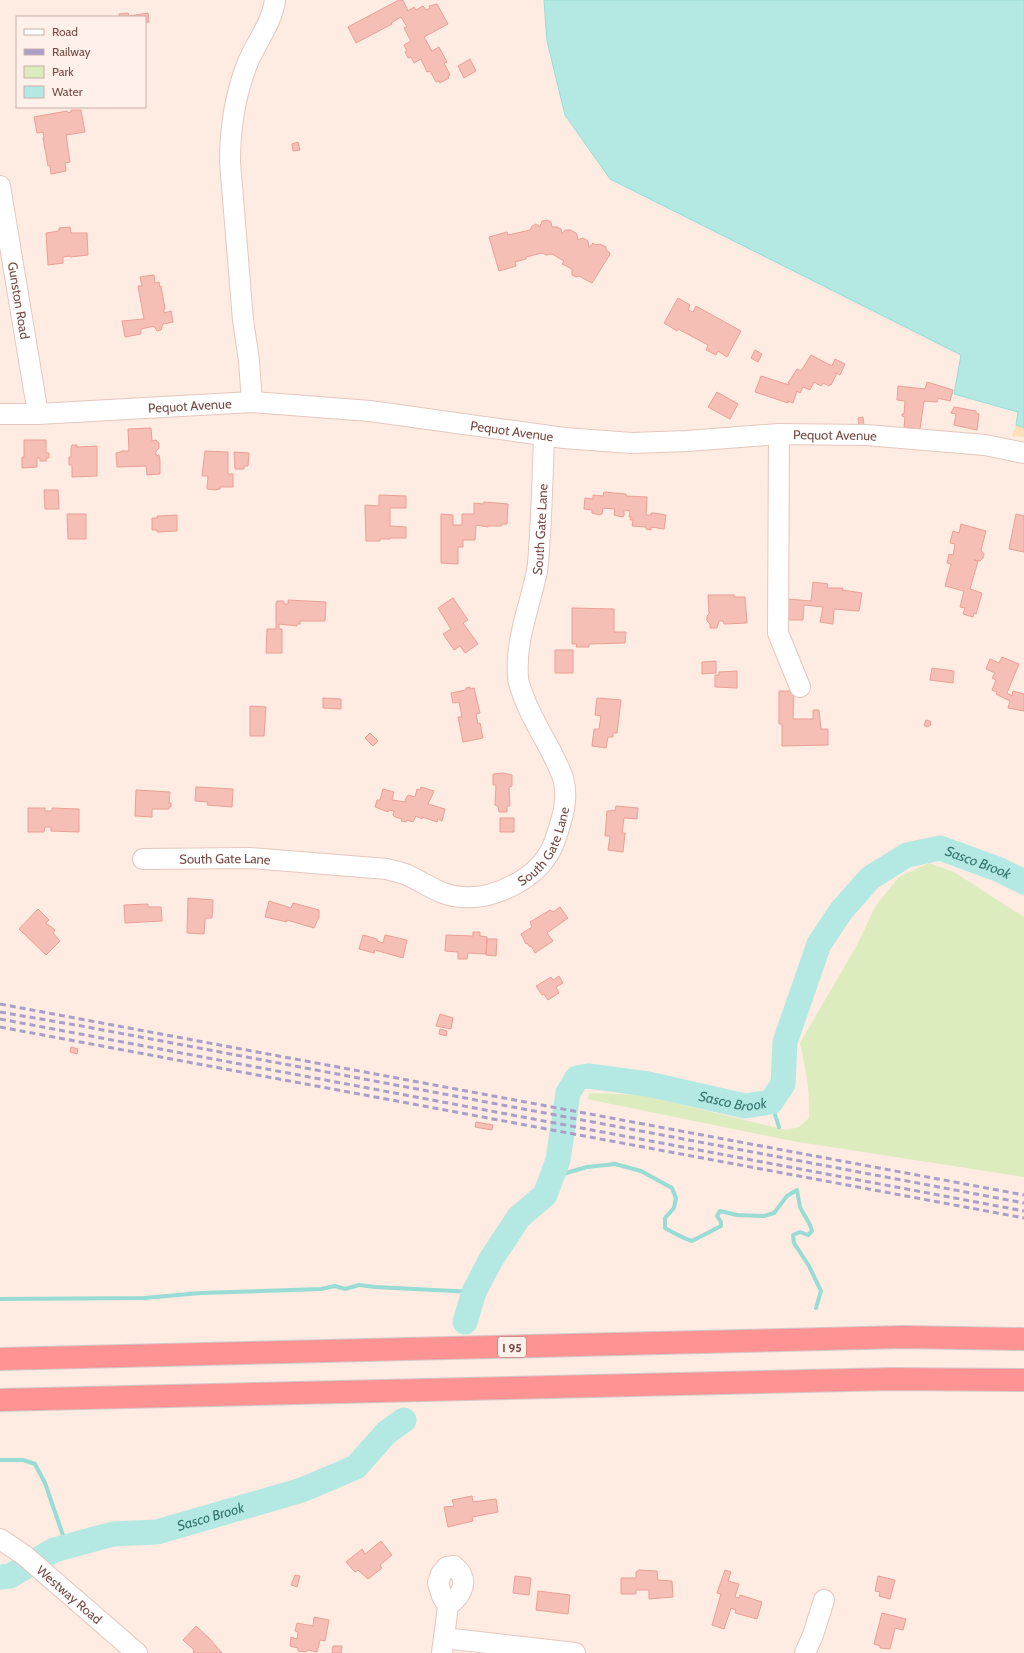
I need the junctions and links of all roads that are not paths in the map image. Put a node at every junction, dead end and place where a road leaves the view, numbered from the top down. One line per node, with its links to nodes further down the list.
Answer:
1 (275, 0): 3 (street)
2 (0, 186): 5 (street, Gunston Road)
3 (252, 402): 5 (street, Pequot Avenue); 7 (street, Pequot Avenue)
4 (0, 414): 5 (street, Pequot Avenue)
5 (38, 414)
6 (779, 434): 7 (street, Pequot Avenue); 8 (street, Pequot Avenue); 9 (street)
7 (544, 435): 10 (street, South Gate Lane)
8 (1024, 453)
9 (800, 687)
10 (143, 859)
11 (1024, 1339): 12 (highway, I 95)
12 (0, 1359)
13 (1024, 1380): 14 (highway)
14 (0, 1400)
15 (0, 1539): 19 (street, Westway Road)
16 (824, 1600): 21 (street)
17 (448, 1606): 18 (street)
18 (443, 1645): 20 (street)
19 (137, 1653)
20 (575, 1653)
21 (805, 1653)

